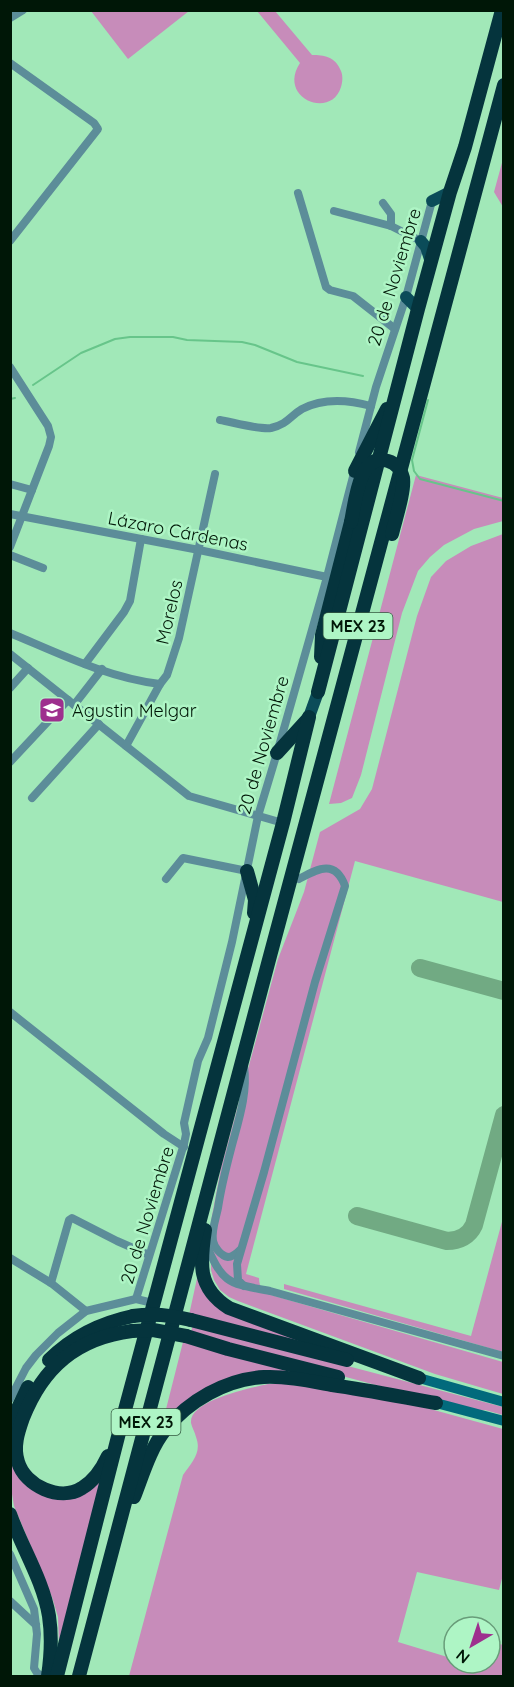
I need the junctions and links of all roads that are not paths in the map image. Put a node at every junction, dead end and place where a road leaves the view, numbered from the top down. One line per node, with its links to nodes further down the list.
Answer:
1 (23, 10): 3 (street)
2 (502, 10): 6 (highway, MEX 23)
3 (10, 18)
4 (10, 63): 12 (street)
5 (504, 85): 55 (highway, MEX 23)
6 (450, 192): 8 (main road); 14 (highway, MEX 23)
7 (298, 194): 17 (street)
8 (432, 201): 13 (street, 20 de Noviembre)
9 (383, 203): 11 (street)
10 (334, 211): 11 (street)
11 (391, 226): 13 (street)
12 (10, 241)
13 (421, 241): 14 (main road); 15 (street, 20 de Noviembre)
14 (431, 262): 16 (highway, MEX 23)
15 (406, 297): 16 (main road); 17 (street, 20 de Noviembre)
16 (418, 309): 19 (highway, MEX 23)
17 (395, 329): 20 (street, 20 de Noviembre)
18 (10, 368): 25 (street)
19 (399, 386): 22 (highway); 41 (highway, MEX 23)
20 (371, 406): 21 (street); 22 (street, 20 de Noviembre)
21 (220, 420)
22 (355, 471): 33 (street, 20 de Noviembre)
23 (215, 474): 30 (street, Morelos)
24 (10, 484): 25 (street)
25 (33, 490): 27 (street)
26 (10, 514): 27 (street, Lázaro Cárdenas)
27 (22, 517): 28 (street, Lázaro Cárdenas); 29 (street)
28 (141, 539): 30 (street, Lázaro Cárdenas); 36 (street)
29 (10, 547)
30 (198, 550): 33 (street, Lázaro Cárdenas); 39 (street, Morelos)
31 (10, 555): 32 (street)
32 (43, 568)
33 (327, 577): 46 (street, 20 de Noviembre)
34 (10, 633): 36 (street)
35 (10, 654): 37 (street)
36 (86, 663): 38 (street)
37 (28, 668): 40 (street); 42 (street)
38 (102, 669): 39 (street); 42 (street)
39 (160, 684): 45 (street, Morelos)
40 (10, 688)
41 (318, 692): 43 (main road, MEX 23); 53 (highway, bridge)
42 (71, 702): 44 (street); 47 (street)
43 (309, 717): 46 (highway); 50 (highway, MEX 23)
44 (99, 724): 45 (street); 48 (street)
45 (126, 746): 49 (street)
46 (277, 753): 49 (street, 20 de Noviembre)
47 (10, 762)
48 (32, 798)
49 (258, 816): 50 (street); 51 (street, 20 de Noviembre)
50 (284, 823): 54 (highway, MEX 23)
51 (247, 871): 52 (street); 54 (highway); 58 (street, 20 de Noviembre)
52 (166, 879)
53 (299, 879): 55 (highway); 61 (street)
54 (252, 936): 67 (highway, MEX 23)
55 (270, 956): 57 (highway, MEX 23)
56 (10, 1012): 58 (street)
57 (242, 1059): 59 (highway, MEX 23); 61 (street)
58 (184, 1147): 62 (street, 20 de Noviembre)
59 (214, 1167): 60 (highway); 79 (highway, MEX 23)
60 (204, 1238): 65 (street); 70 (highway)
61 (241, 1250): 65 (street)
62 (149, 1255): 64 (street); 66 (street, 20 de Noviembre)
63 (10, 1258): 64 (street)
64 (51, 1282): 68 (street)
65 (244, 1286): 69 (street)
66 (136, 1299): 67 (street); 68 (street)
67 (153, 1303): 75 (highway, MEX 23)
68 (86, 1311): 71 (street)
69 (504, 1356)
70 (419, 1378): 72 (street); 76 (highway, bridge)
71 (10, 1399)
72 (504, 1402)
73 (436, 1403): 74 (street); 75 (highway, bridge); 79 (highway)
74 (504, 1419)
75 (122, 1421): 84 (highway, MEX 23)
76 (10, 1425)
77 (10, 1514): 83 (highway)
78 (10, 1554): 81 (street)
79 (100, 1595): 85 (highway, MEX 23)
80 (10, 1601): 81 (street)
81 (36, 1625): 82 (street)
82 (42, 1677)
83 (48, 1677)
84 (57, 1677)
85 (79, 1677)

